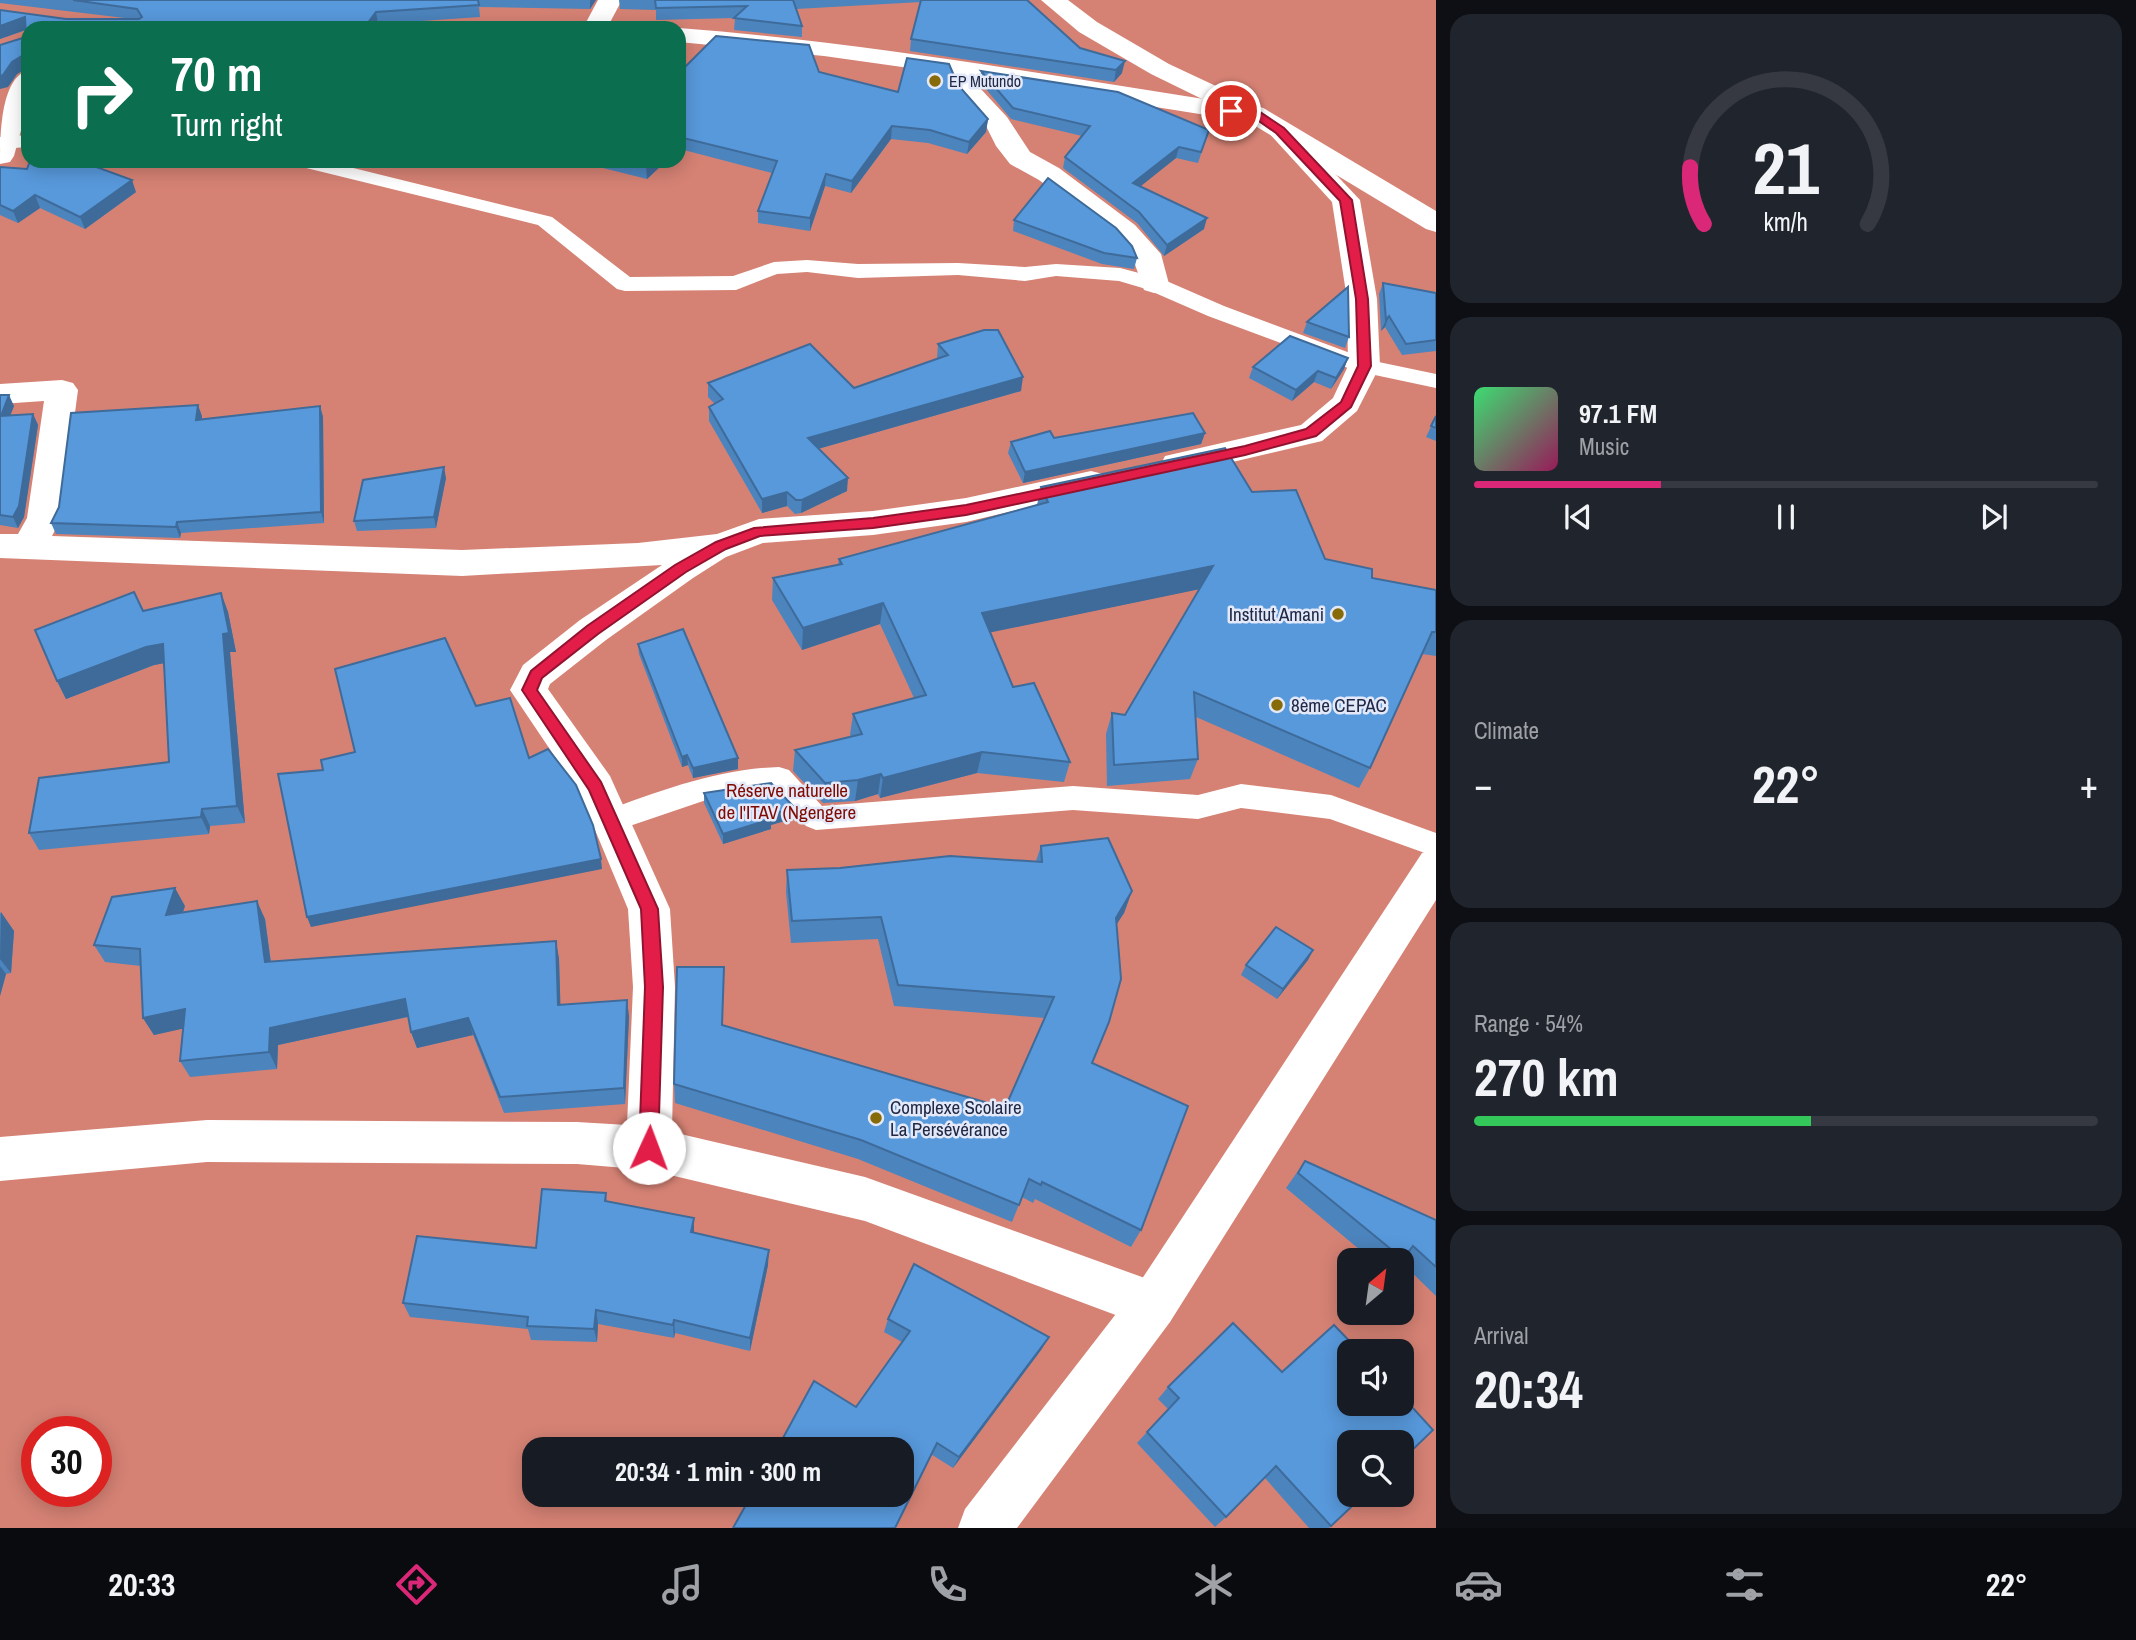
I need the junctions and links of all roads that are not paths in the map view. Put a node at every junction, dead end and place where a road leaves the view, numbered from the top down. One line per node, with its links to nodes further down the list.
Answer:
1 (610, 0): 3 (street)
2 (1053, 0): 7 (street)
3 (600, 21)
4 (686, 36): 5 (street)
5 (975, 71): 7 (street); 11 (street)
6 (21, 86): 8 (street)
7 (1268, 123): 10 (street); 12 (street)
8 (8, 146)
9 (329, 168): 11 (lane)
10 (1436, 223)
11 (1154, 284): 12 (lane)
12 (1364, 366): 13 (lane); 16 (street)
13 (1436, 381)
14 (0, 394): 15 (street)
15 (14, 546): 16 (street)
16 (721, 546): 17 (street)
17 (612, 820): 18 (lane); 20 (street)
18 (1436, 845)
19 (1436, 865): 22 (street)
20 (649, 1148): 21 (street); 22 (street)
21 (0, 1159)
22 (1153, 1305): 23 (street)
23 (984, 1528)

